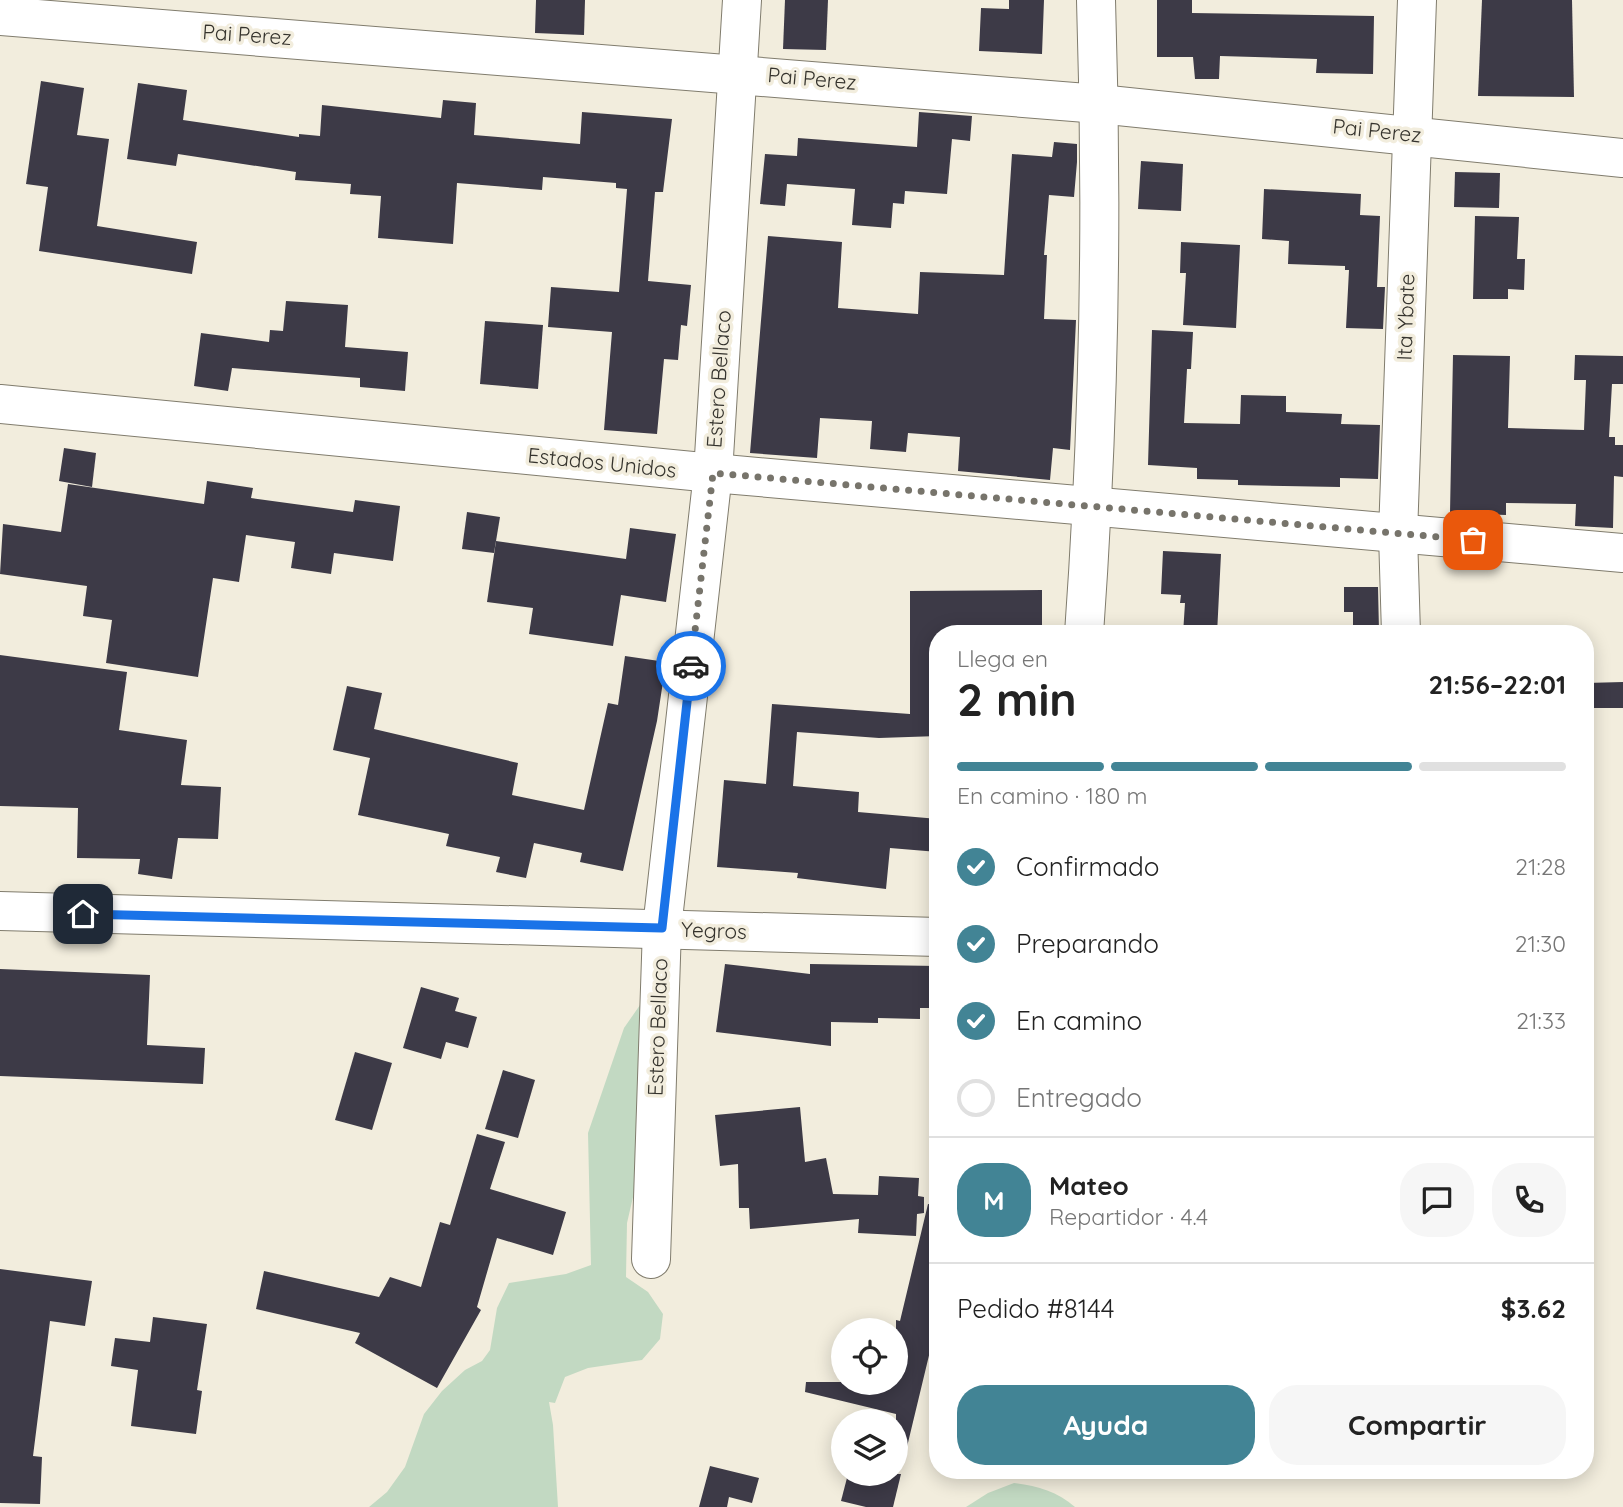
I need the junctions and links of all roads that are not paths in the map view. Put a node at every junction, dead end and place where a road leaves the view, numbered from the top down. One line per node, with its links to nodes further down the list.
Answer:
1 (742, 0): 5 (street, Estero Bellaco)
2 (1096, 0): 6 (street)
3 (1417, 0): 7 (street, Ita Ybate)
4 (0, 16): 5 (street, Pai Perez)
5 (739, 73): 6 (street, Pai Perez); 10 (street, Estero Bellaco)
6 (1099, 104): 7 (street, Pai Perez); 11 (street)
7 (1412, 135): 8 (street, Pai Perez); 12 (street, Ita Ybate)
8 (1623, 158)
9 (0, 404): 10 (street, Estados Unidos)
10 (713, 473): 11 (street, Estados Unidos); 17 (street, Estero Bellaco)
11 (1093, 507): 12 (street, Estados Unidos); 14 (street)
12 (1398, 534): 13 (street, Estados Unidos); 15 (street, Ita Ybate)
13 (1623, 553)
14 (1085, 625)
15 (1401, 625)
16 (9, 906): 17 (street, Yegros)
17 (662, 928): 18 (street, Yegros); 19 (street, Estero Bellaco)
18 (929, 937)
19 (651, 1259)

